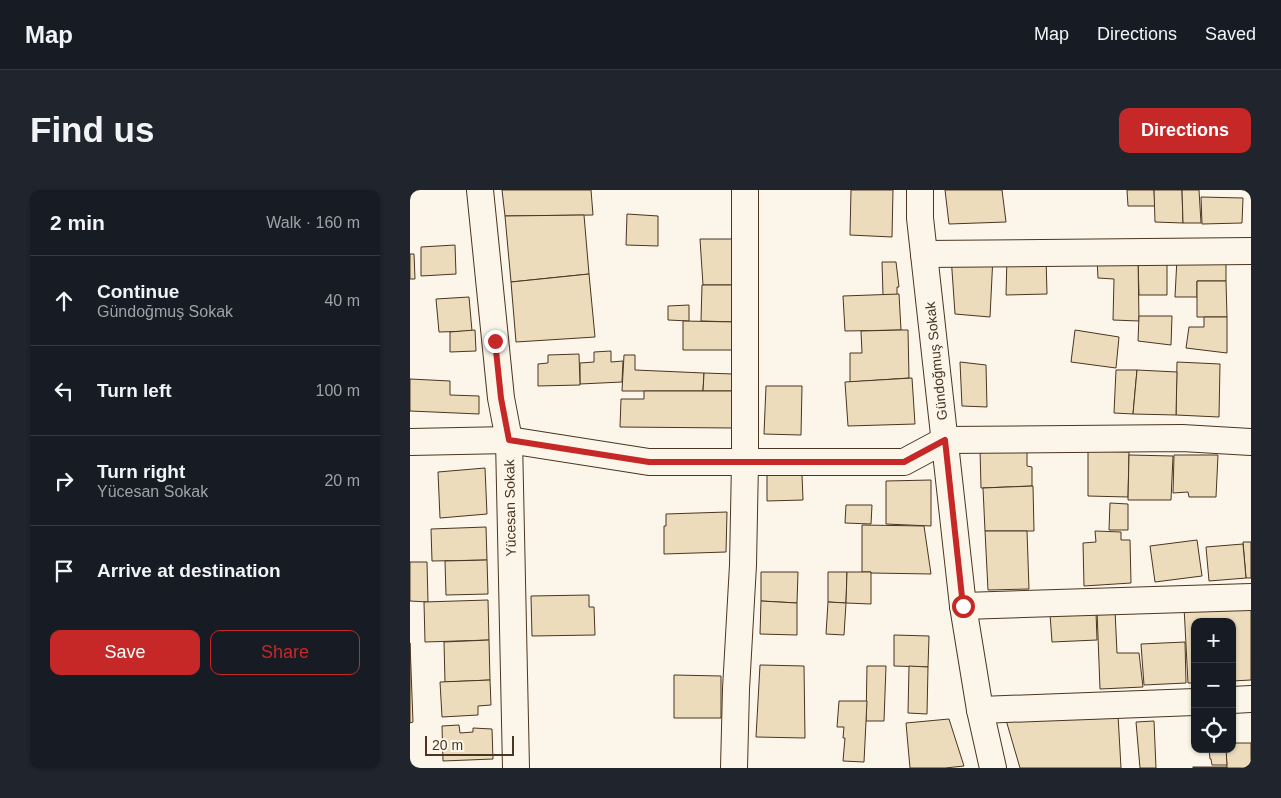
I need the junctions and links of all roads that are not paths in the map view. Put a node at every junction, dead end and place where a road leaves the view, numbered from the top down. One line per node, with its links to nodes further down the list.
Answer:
1 (480, 190): 6 (street, Yücesan Sokak)
2 (745, 190): 10 (street)
3 (920, 190): 5 (street, Gündoğmuş Sokak)
4 (1251, 251): 5 (street)
5 (924, 254): 7 (street, Gündoğmuş Sokak)
6 (509, 440): 8 (street); 10 (street); 17 (street, Yücesan Sokak)
7 (945, 440): 9 (street); 10 (street); 12 (street, Gündoğmuş Sokak)
8 (410, 442)
9 (1251, 442)
10 (745, 462): 18 (street)
11 (1251, 597): 12 (street)
12 (963, 606): 16 (street, Gündoğmuş Sokak)
13 (1251, 699): 14 (street)
14 (1236, 700)
15 (1191, 702): 16 (street)
16 (980, 710): 19 (street, Gündoğmuş Sokak)
17 (516, 768)
18 (734, 768)
19 (993, 768)

